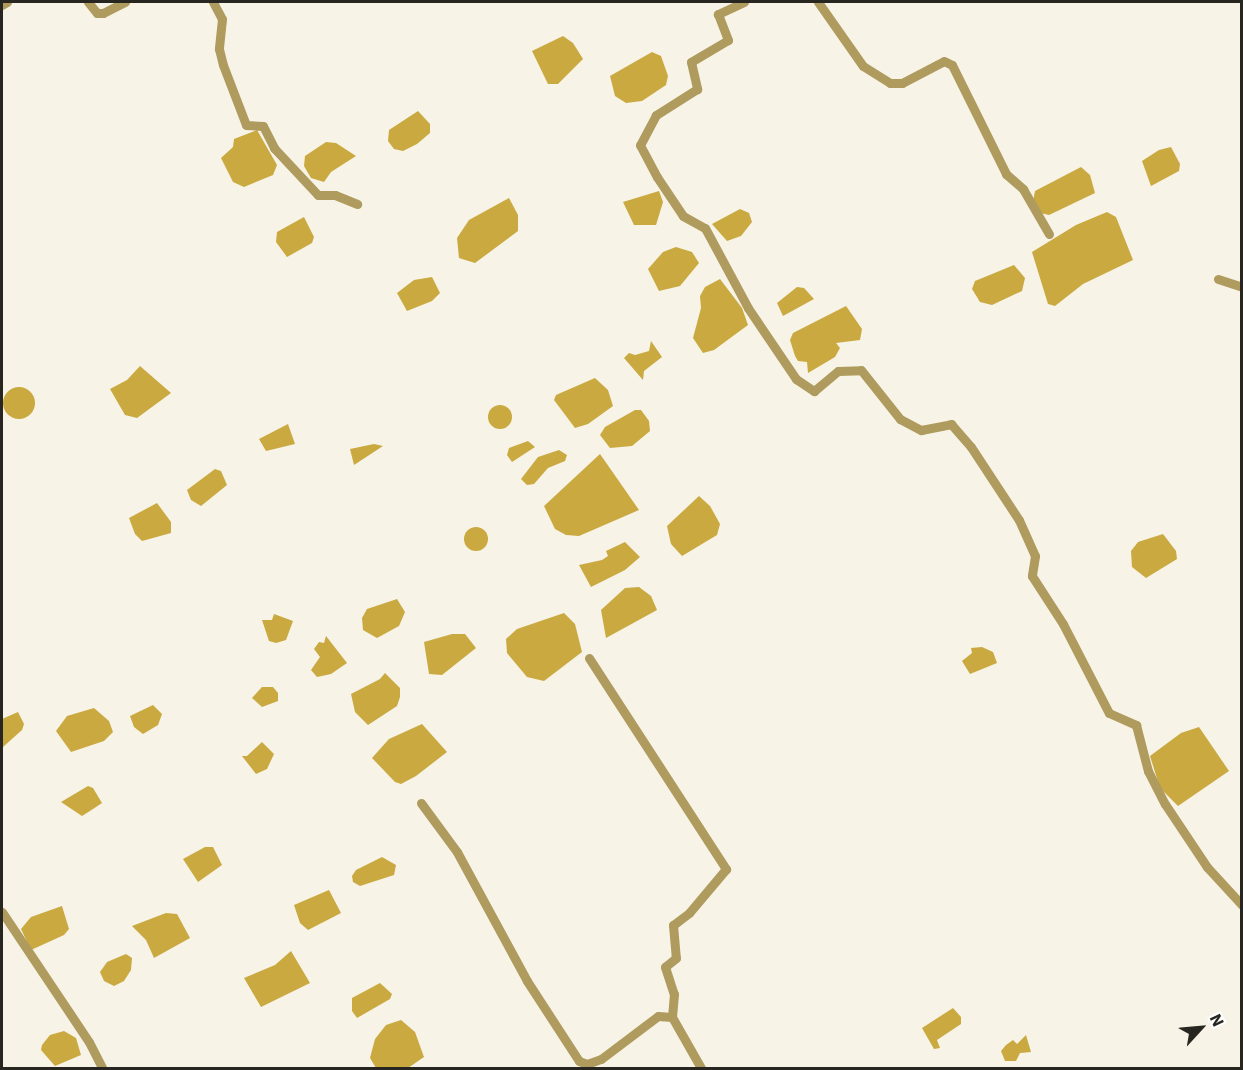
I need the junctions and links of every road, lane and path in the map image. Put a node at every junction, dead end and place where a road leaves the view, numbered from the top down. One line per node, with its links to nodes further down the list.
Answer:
1 (7, 2): 7 (street)
2 (88, 2): 3 (street)
3 (125, 2)
4 (213, 2): 8 (street)
5 (744, 2): 14 (street)
6 (818, 2): 9 (street)
7 (2, 5)
8 (357, 204)
9 (1049, 234)
10 (1218, 279): 11 (street)
11 (1242, 287)
12 (589, 658): 16 (street)
13 (421, 803): 16 (street)
14 (1242, 905)
15 (2, 912): 17 (street)
16 (672, 1017): 18 (street)
17 (102, 1068)
18 (701, 1068)

